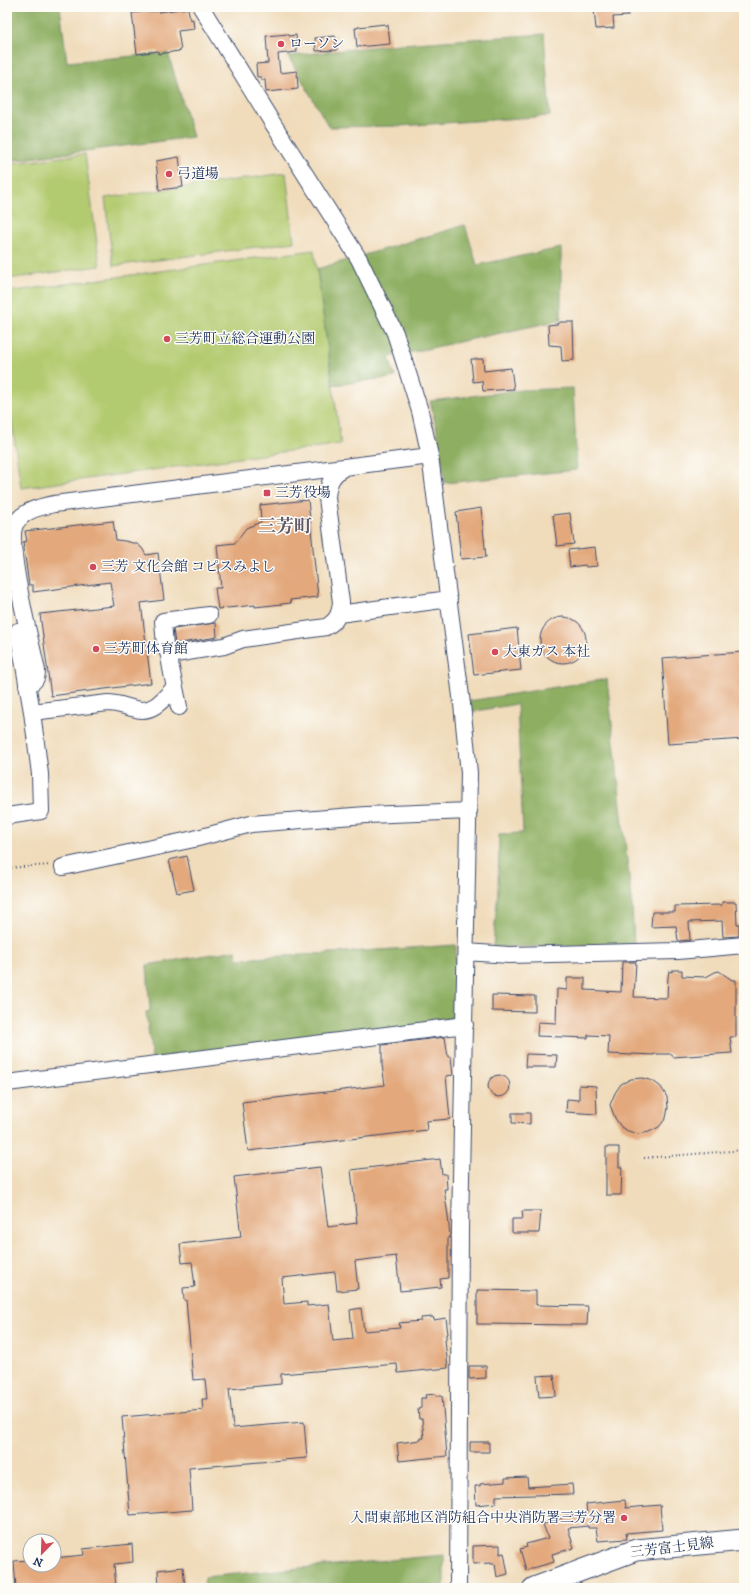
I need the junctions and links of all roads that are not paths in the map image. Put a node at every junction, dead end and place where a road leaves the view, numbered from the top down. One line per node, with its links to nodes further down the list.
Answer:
1 (201, 7): 2 (street)
2 (430, 456): 3 (street); 5 (street)
3 (345, 467): 6 (street); 10 (street)
4 (7, 575): 10 (street)
5 (449, 599): 6 (street); 12 (street)
6 (339, 614): 8 (street)
7 (209, 615): 8 (street)
8 (169, 655): 9 (street)
9 (176, 687): 10 (street); 11 (street)
10 (30, 699): 13 (street)
11 (179, 708)
12 (469, 811): 14 (street); 16 (street)
13 (7, 816)
14 (63, 867)
15 (744, 945): 16 (street)
16 (466, 952): 17 (street)
17 (465, 1025): 18 (street); 20 (street)
18 (7, 1083)
19 (744, 1540): 21 (main road, 三芳富士見線)
20 (458, 1588)
21 (534, 1588)

